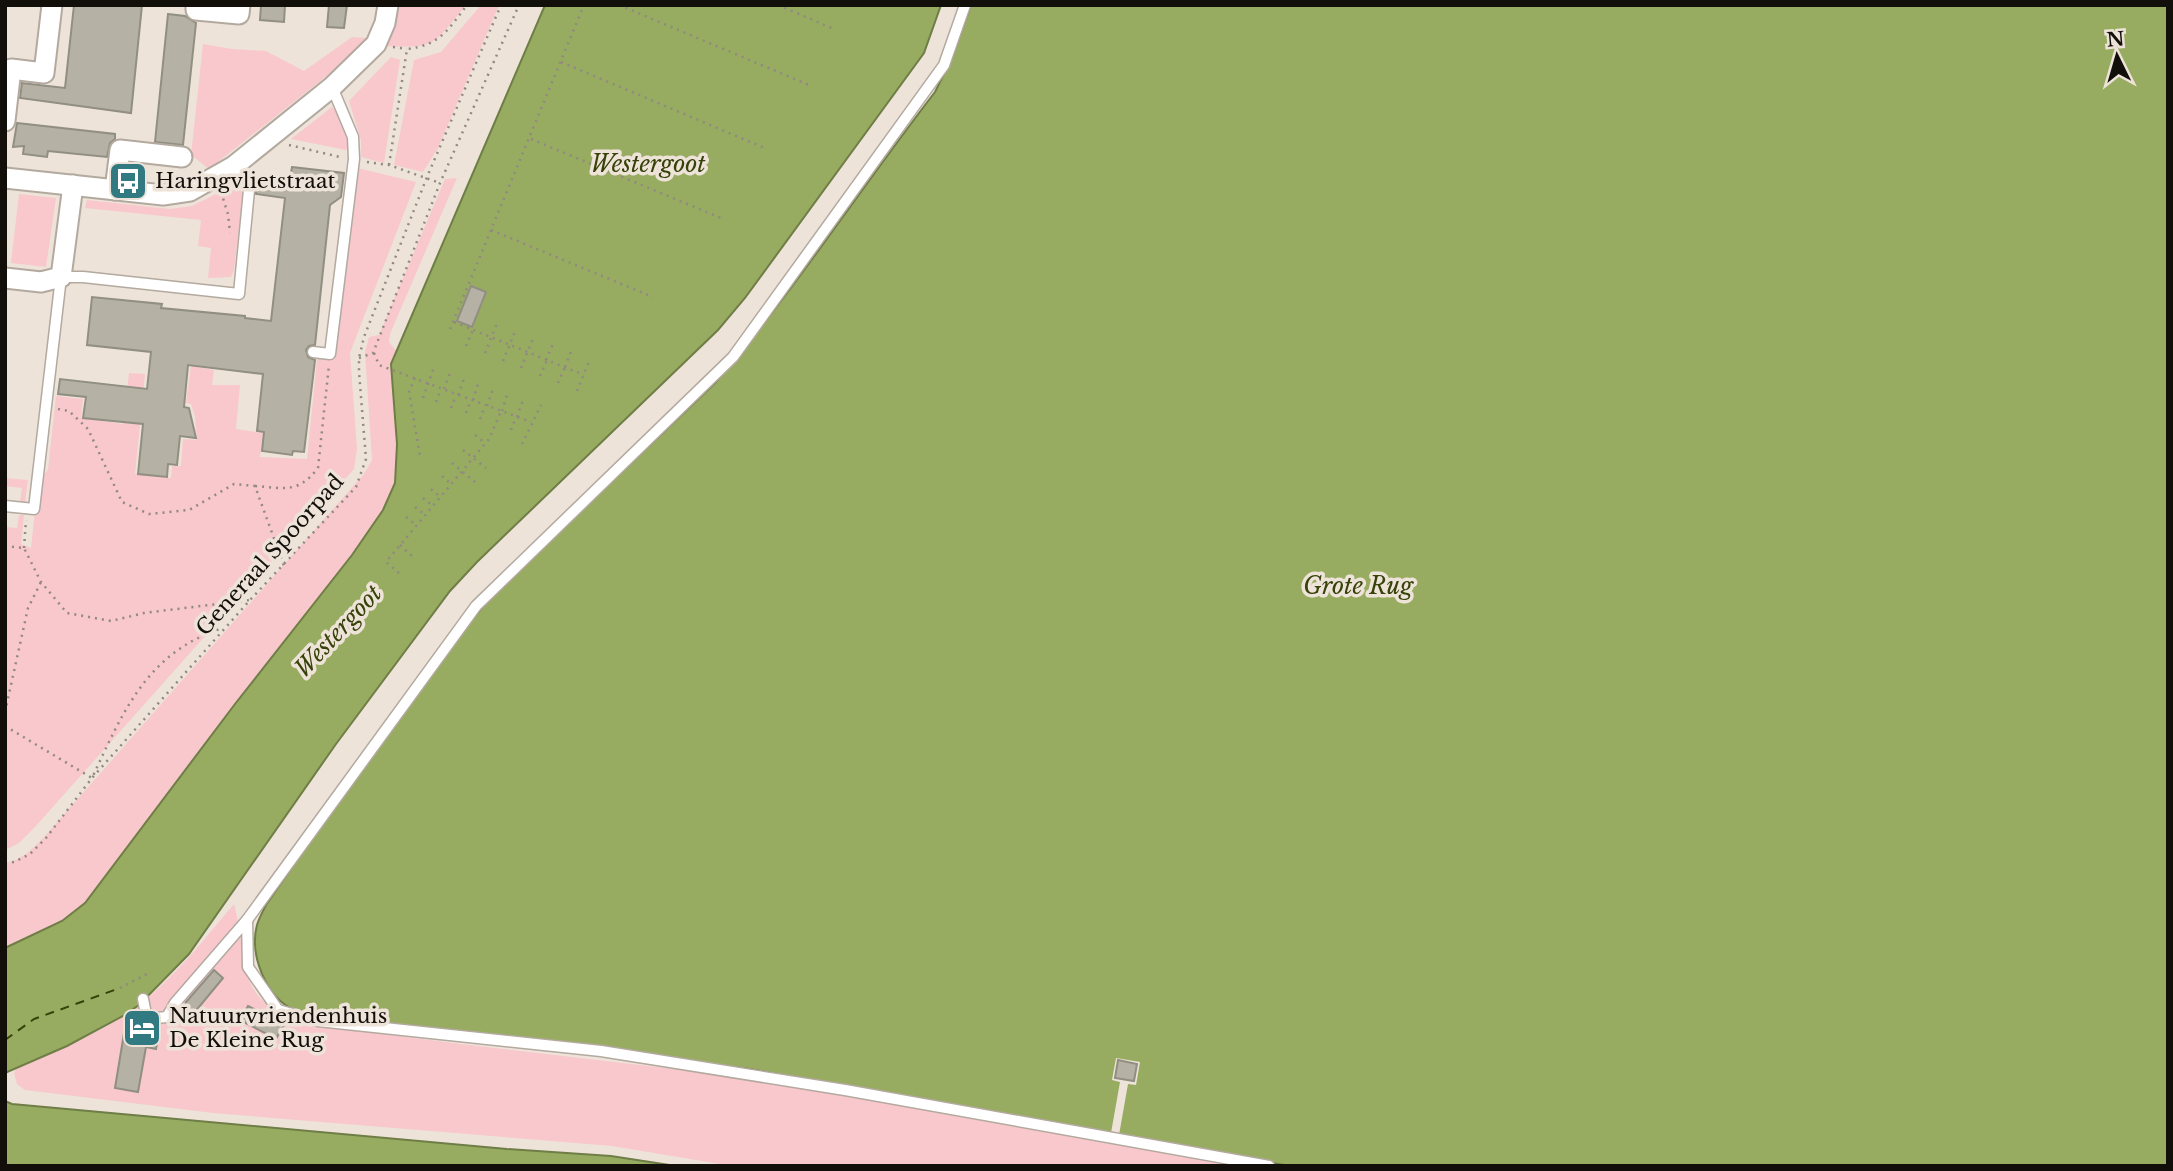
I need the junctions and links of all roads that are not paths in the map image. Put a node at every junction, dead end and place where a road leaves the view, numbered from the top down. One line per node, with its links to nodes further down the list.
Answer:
1 (52, 5): 7 (street)
2 (196, 5): 3 (street)
3 (240, 5)
4 (388, 5): 6 (street)
5 (964, 5): 17 (lane)
6 (332, 88): 9 (street); 15 (lane)
7 (5, 121)
8 (182, 157): 12 (street)
9 (234, 166): 12 (street); 13 (lane)
10 (5, 178): 11 (street)
11 (73, 186): 12 (street); 13 (street)
12 (115, 190)
13 (61, 277): 14 (street); 16 (lane)
14 (5, 278)
15 (313, 352)
16 (5, 506)
17 (247, 920): 18 (lane); 19 (lane)
18 (143, 999)
19 (1269, 1166)

